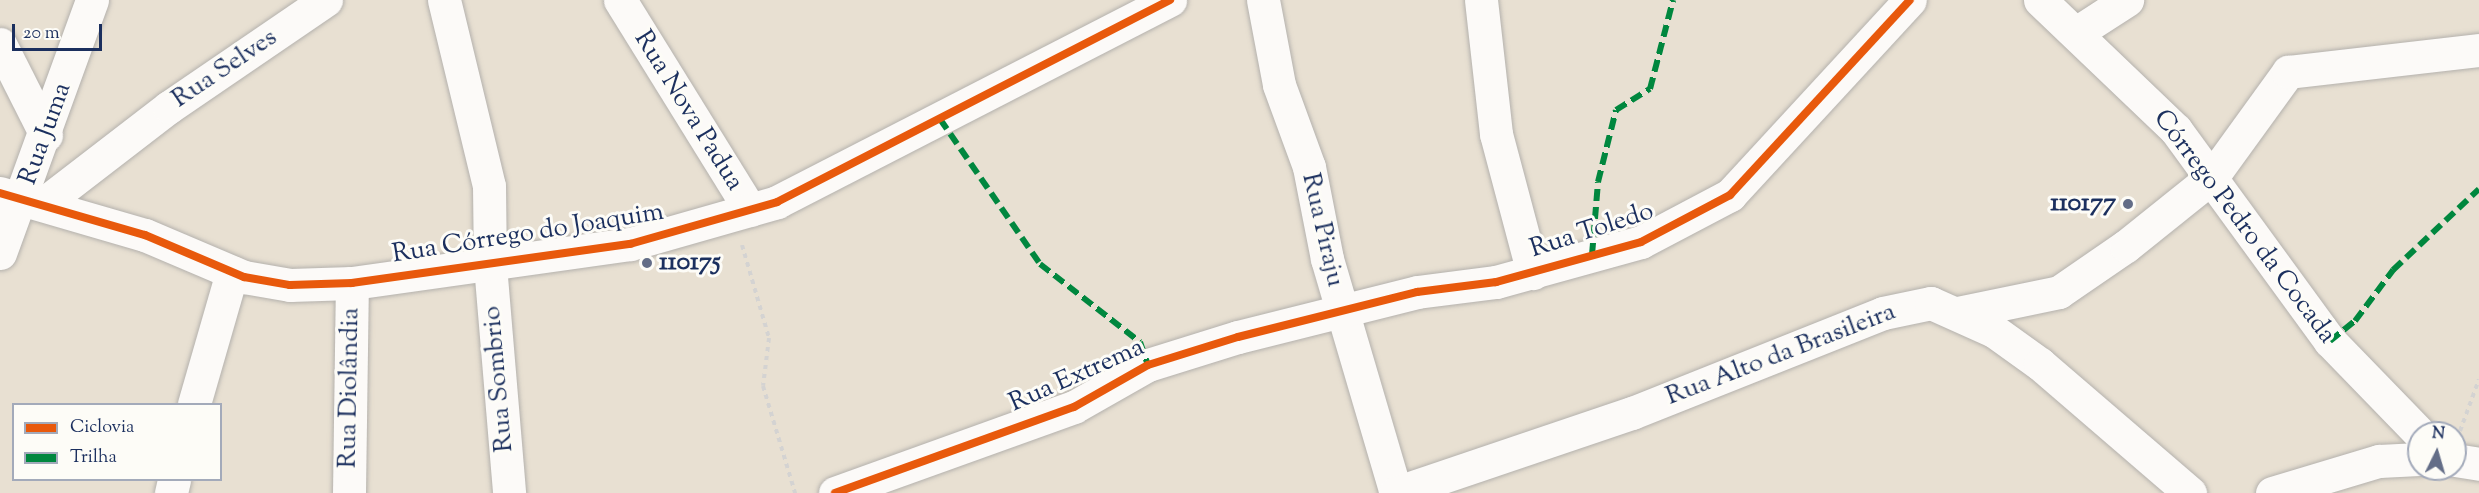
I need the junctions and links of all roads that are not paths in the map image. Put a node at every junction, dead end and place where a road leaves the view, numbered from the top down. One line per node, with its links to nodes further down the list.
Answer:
1 (92, 0): 14 (street, Rua Juma)
2 (326, 0): 16 (street, Rua Selves)
3 (444, 0): 19 (street, Rua Sombrio)
4 (1170, 0): 17 (street, Rua Córrego do Joaquim)
5 (1263, 0): 23 (street, Rua Piraju)
6 (1481, 0): 21 (street)
7 (1910, 0): 21 (street, Rua Toledo)
8 (2040, 0): 11 (street, Córrego Pedro da Cocada)
9 (2127, 0): 11 (street)
10 (632, 4): 17 (street, Rua Nova Padua)
11 (2076, 33): 15 (street, Córrego Pedro da Cocada)
12 (0, 44): 14 (street)
13 (2479, 50): 15 (street)
14 (46, 135): 16 (street, Rua Juma)
15 (2212, 177): 24 (street); 26 (street, Córrego Pedro da Cocada)
16 (22, 198): 18 (street, Rua Juma); 20 (street, Rua Córrego do Joaquim)
17 (741, 213): 19 (street, Rua Córrego do Joaquim)
18 (0, 253)
19 (490, 265): 22 (street, Rua Córrego do Joaquim); 29 (street, Rua Sombrio)
20 (232, 272): 22 (street, Rua Córrego do Joaquim); 25 (street)
21 (1533, 273): 23 (street, Rua Toledo)
22 (352, 283): 28 (street, Rua Diolândia)
23 (1340, 309): 30 (street, Rua Extrema); 31 (street, Rua Piraju)
24 (1958, 313): 31 (street, Rua Alto da Brasileira); 32 (street, Rua Alto da Brasileira)
25 (195, 403)
26 (2407, 421)
27 (2407, 460): 33 (street)
28 (349, 493)
29 (509, 493)
30 (835, 493)
31 (1396, 493)
32 (2190, 493)
33 (2272, 493)

